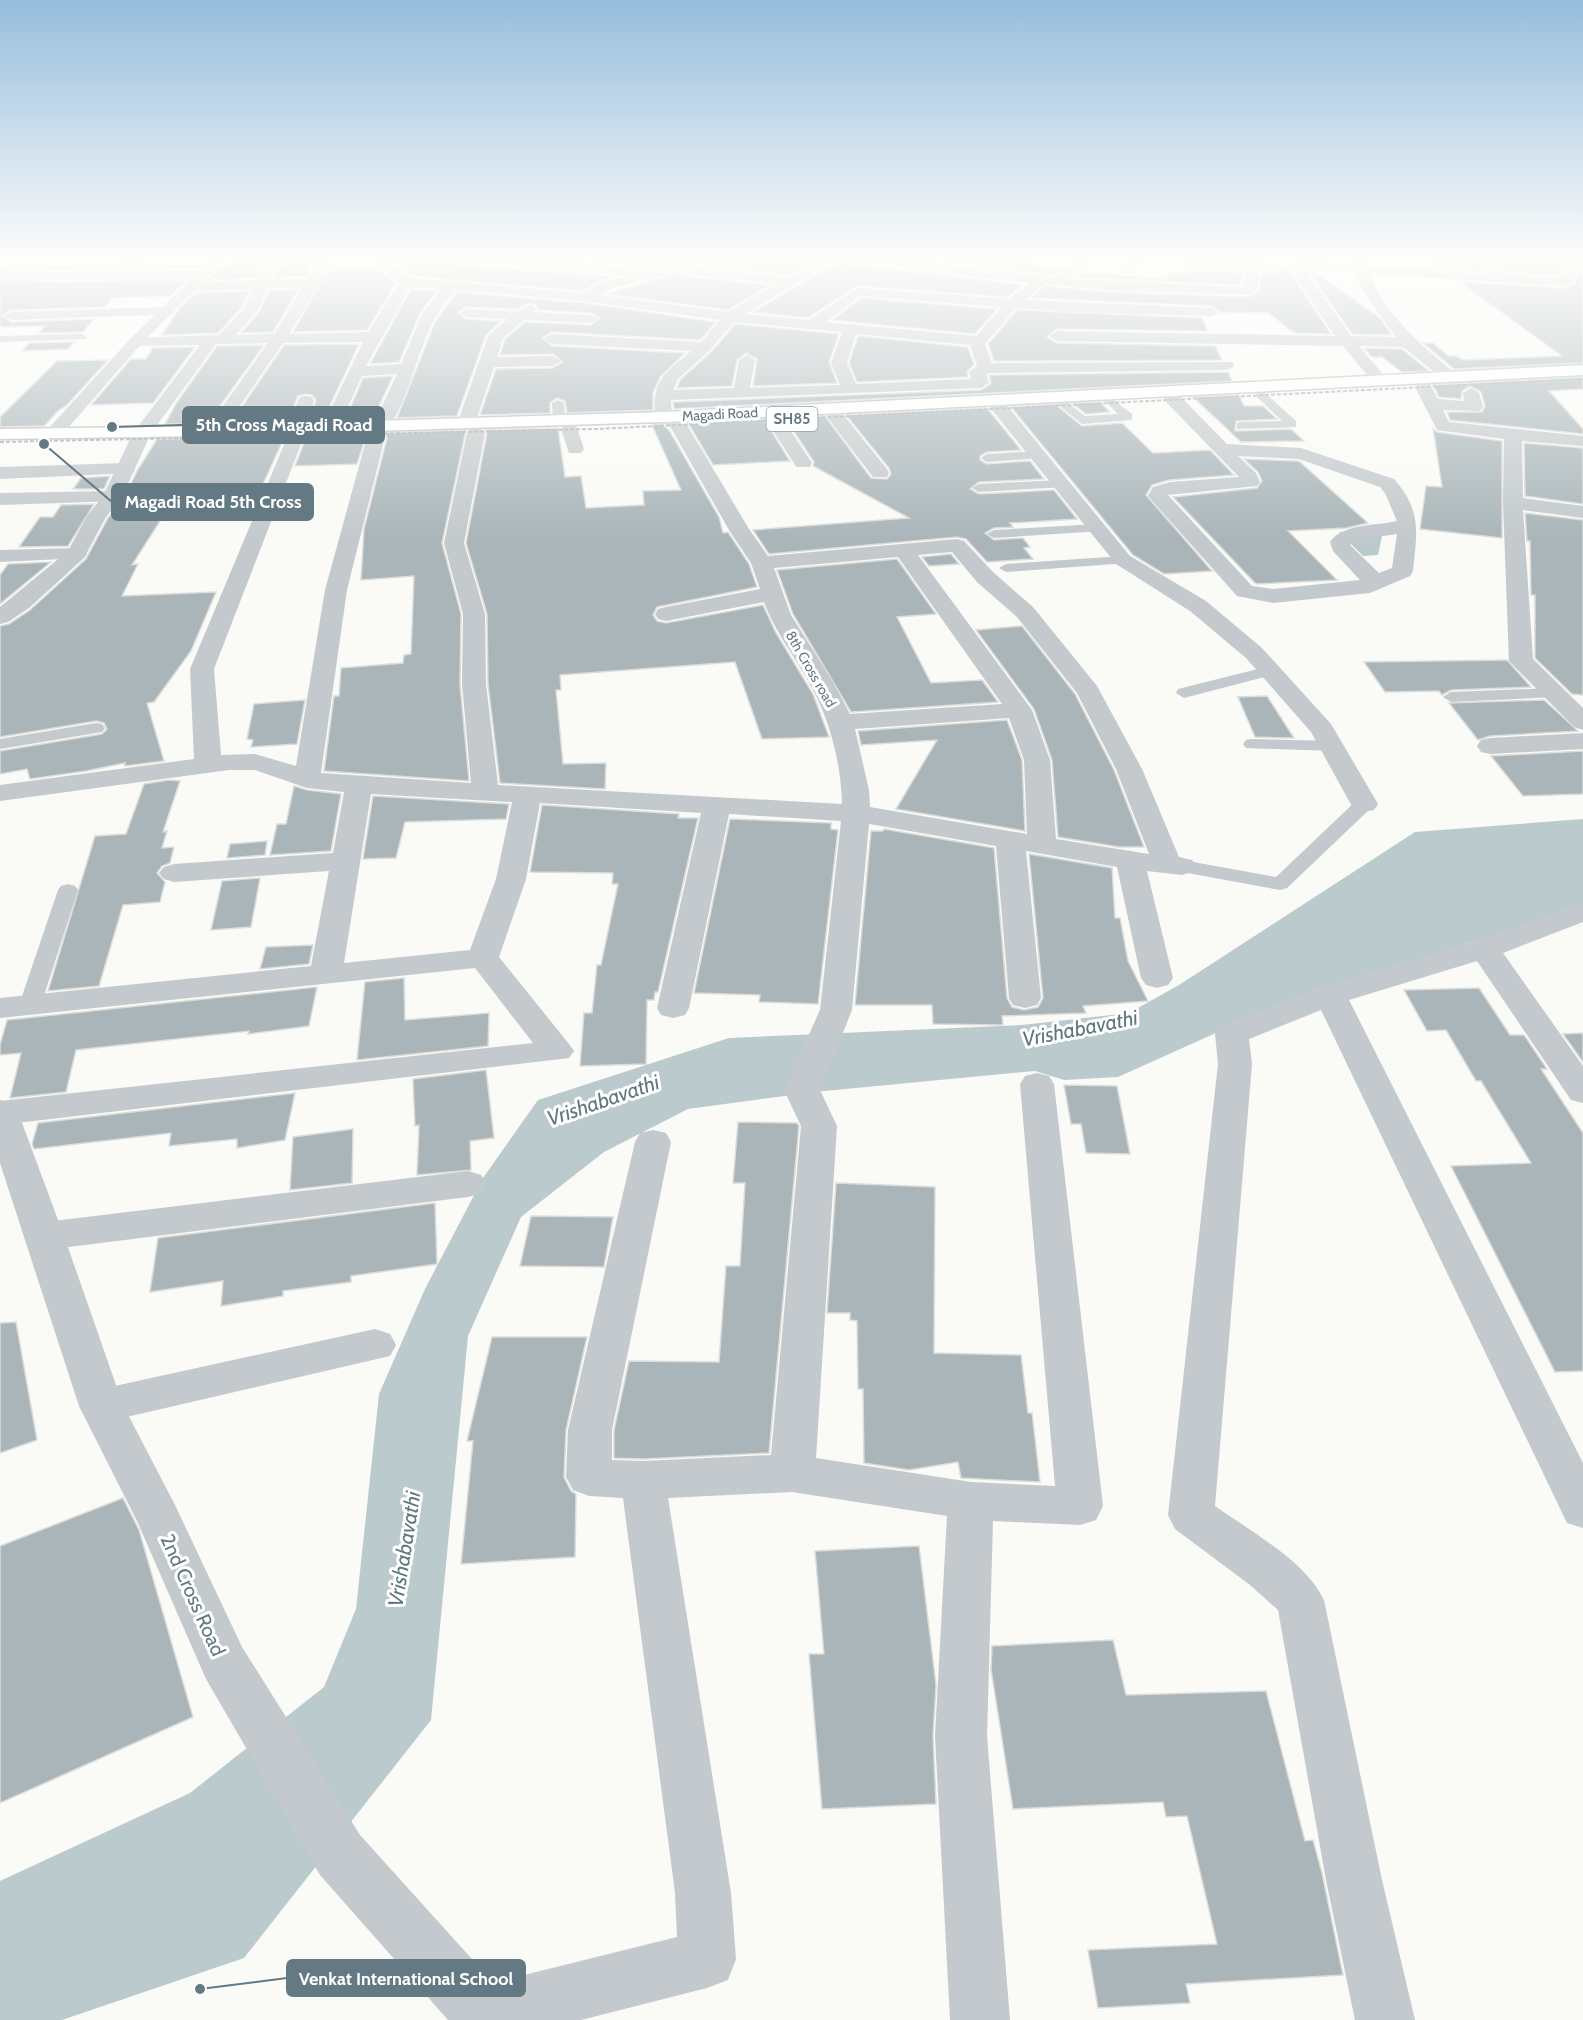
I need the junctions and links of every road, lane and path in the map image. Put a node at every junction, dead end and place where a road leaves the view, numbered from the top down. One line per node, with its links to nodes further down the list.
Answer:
1 (127, 351): 48 (street)
2 (208, 351): 49 (street)
3 (269, 351): 46 (street)
4 (366, 351): 23 (street)
5 (413, 351): 21 (street)
6 (491, 351): 20 (street)
7 (700, 351): 34 (street)
8 (843, 351): 30 (street)
9 (936, 351): 28 (street)
10 (978, 351): 24 (street)
11 (1205, 351): 16 (street)
12 (1240, 351): 16 (street)
13 (1355, 351): 17 (street)
14 (1418, 351): 25 (street)
15 (1099, 352): 16 (street)
16 (1222, 353): 17 (street); 24 (street); 31 (street)
17 (1357, 354): 26 (street)
18 (747, 360): 32 (street)
19 (554, 361): 20 (street)
20 (487, 362): 45 (street)
21 (407, 369): 23 (street); 47 (street)
22 (1583, 370): 25 (main road, Magadi Road / SH85)
23 (357, 371): 44 (street)
24 (983, 375): 28 (street); 37 (street)
25 (1449, 376): 26 (main road, Magadi Road / SH85)
26 (1379, 379): 31 (main road, Magadi Road / SH85)
27 (1583, 381): 29 (main road, Magadi Road / SH85)
28 (951, 384): 30 (street)
29 (1423, 387): 31 (main road, Magadi Road / SH85); 38 (street)
30 (850, 389): 32 (street)
31 (1254, 390): 35 (main road, Magadi Road / SH85); 37 (main road, Magadi Road / SH85); 43 (lane)
32 (741, 393): 34 (street)
33 (1471, 393): 38 (street)
34 (662, 395): 42 (street)
35 (1173, 399): 37 (main road, Magadi Road / SH85); 55 (street)
36 (306, 401): 50 (street)
37 (995, 403): 39 (main road, Magadi Road / SH85); 42 (main road, Magadi Road / SH85); 57 (street)
38 (1432, 404): 52 (street)
39 (836, 417): 41 (main road, Magadi Road / SH85); 62 (street)
40 (562, 418): 42 (main road, Magadi Road / SH85); 45 (main road, Magadi Road / SH85); 56 (street)
41 (775, 420): 42 (main road, Magadi Road / SH85); 59 (street)
42 (671, 421): 76 (street, 8th Cross road)
43 (1241, 426)
44 (331, 427): 47 (main road, Magadi Road / SH85); 50 (main road, Magadi Road / SH85)
45 (471, 429): 47 (main road, Magadi Road / SH85); 99 (street)
46 (214, 431): 49 (main road, Magadi Road / SH85); 50 (main road, Magadi Road / SH85)
47 (379, 431): 50 (main road, Magadi Road / SH85); 97 (street)
48 (55, 432): 49 (main road, Magadi Road / SH85); 51 (main road, Magadi Road / SH85)
49 (143, 433): 50 (main road, Magadi Road / SH85); 54 (main road, Magadi Road / SH85); 60 (street)
50 (295, 433): 96 (street)
51 (0, 434)
52 (1513, 435): 53 (street); 67 (street)
53 (1583, 441)
54 (0, 445)
55 (1221, 448): 69 (street); 78 (street)
56 (575, 449)
57 (1038, 455): 58 (lane); 63 (street)
58 (987, 458)
59 (803, 463)
60 (126, 469): 61 (street); 65 (street)
61 (0, 473)
62 (880, 473)
63 (1061, 484): 64 (lane); 70 (street)
64 (979, 488)
65 (112, 497): 66 (street); 73 (street)
66 (0, 499)
67 (1513, 503): 68 (street); 85 (street)
68 (1583, 512)
69 (1408, 524): 78 (street); 78 (street)
70 (1097, 528): 71 (lane); 75 (street)
71 (994, 534)
72 (904, 550): 76 (street); 87 (street); 109 (street)
73 (77, 554): 74 (street); 80 (street)
74 (0, 556)
75 (1123, 560): 77 (lane); 83 (street)
76 (762, 563): 79 (street, 8th Cross road)
77 (1006, 568)
78 (1370, 586)
79 (771, 594): 81 (street); 88 (street, 8th Cross road)
80 (10, 603): 82 (street)
81 (666, 614)
82 (0, 617)
83 (1270, 671): 84 (lane); 94 (street)
84 (1184, 693)
85 (1553, 693): 86 (lane); 89 (street)
86 (1451, 697)
87 (1019, 710): 88 (street); 106 (street)
88 (841, 722): 104 (street, 8th Cross road)
89 (1583, 722)
90 (96, 728): 92 (lane)
91 (1583, 741): 95 (street)
92 (0, 744)
93 (1252, 744): 94 (lane)
94 (1332, 746): 103 (street)
95 (1490, 746)
96 (208, 764): 97 (street); 100 (street)
97 (308, 780): 98 (street)
98 (359, 785): 99 (street); 107 (street)
99 (485, 791): 101 (street)
100 (0, 793)
101 (528, 793): 102 (street); 114 (street)
102 (717, 804): 104 (street); 120 (street)
103 (1365, 804): 109 (lane)
104 (856, 813): 105 (street); 129 (street, 8th Cross road)
105 (1010, 839): 106 (street); 118 (street)
106 (1042, 845): 108 (street)
107 (346, 861): 110 (street); 115 (street)
108 (1130, 861): 109 (street); 116 (street)
109 (1175, 864)
110 (174, 873)
111 (68, 890): 119 (lane)
112 (1583, 911): 113 (street)
113 (1484, 950): 117 (street); 122 (street)
114 (483, 958): 115 (street); 123 (street)
115 (326, 974): 119 (street)
116 (1157, 978)
117 (1330, 995): 132 (street); 135 (street)
118 (1024, 998)
119 (15, 1007)
120 (673, 1008)
121 (1037, 1084): 131 (street)
122 (1583, 1092)
123 (0, 1112): 126 (street, 2nd Cross Road)
124 (653, 1142): 130 (street)
125 (468, 1184): 126 (street)
126 (45, 1236): 128 (street, 2nd Cross Road)
127 (375, 1345): 128 (street)
128 (101, 1406): 133 (street, 2nd Cross Road)
129 (792, 1473): 130 (street); 131 (street)
130 (643, 1480): 133 (street)
131 (971, 1501): 134 (street)
132 (1583, 1509)
133 (485, 2018)
134 (980, 2020)
135 (1385, 2020)

